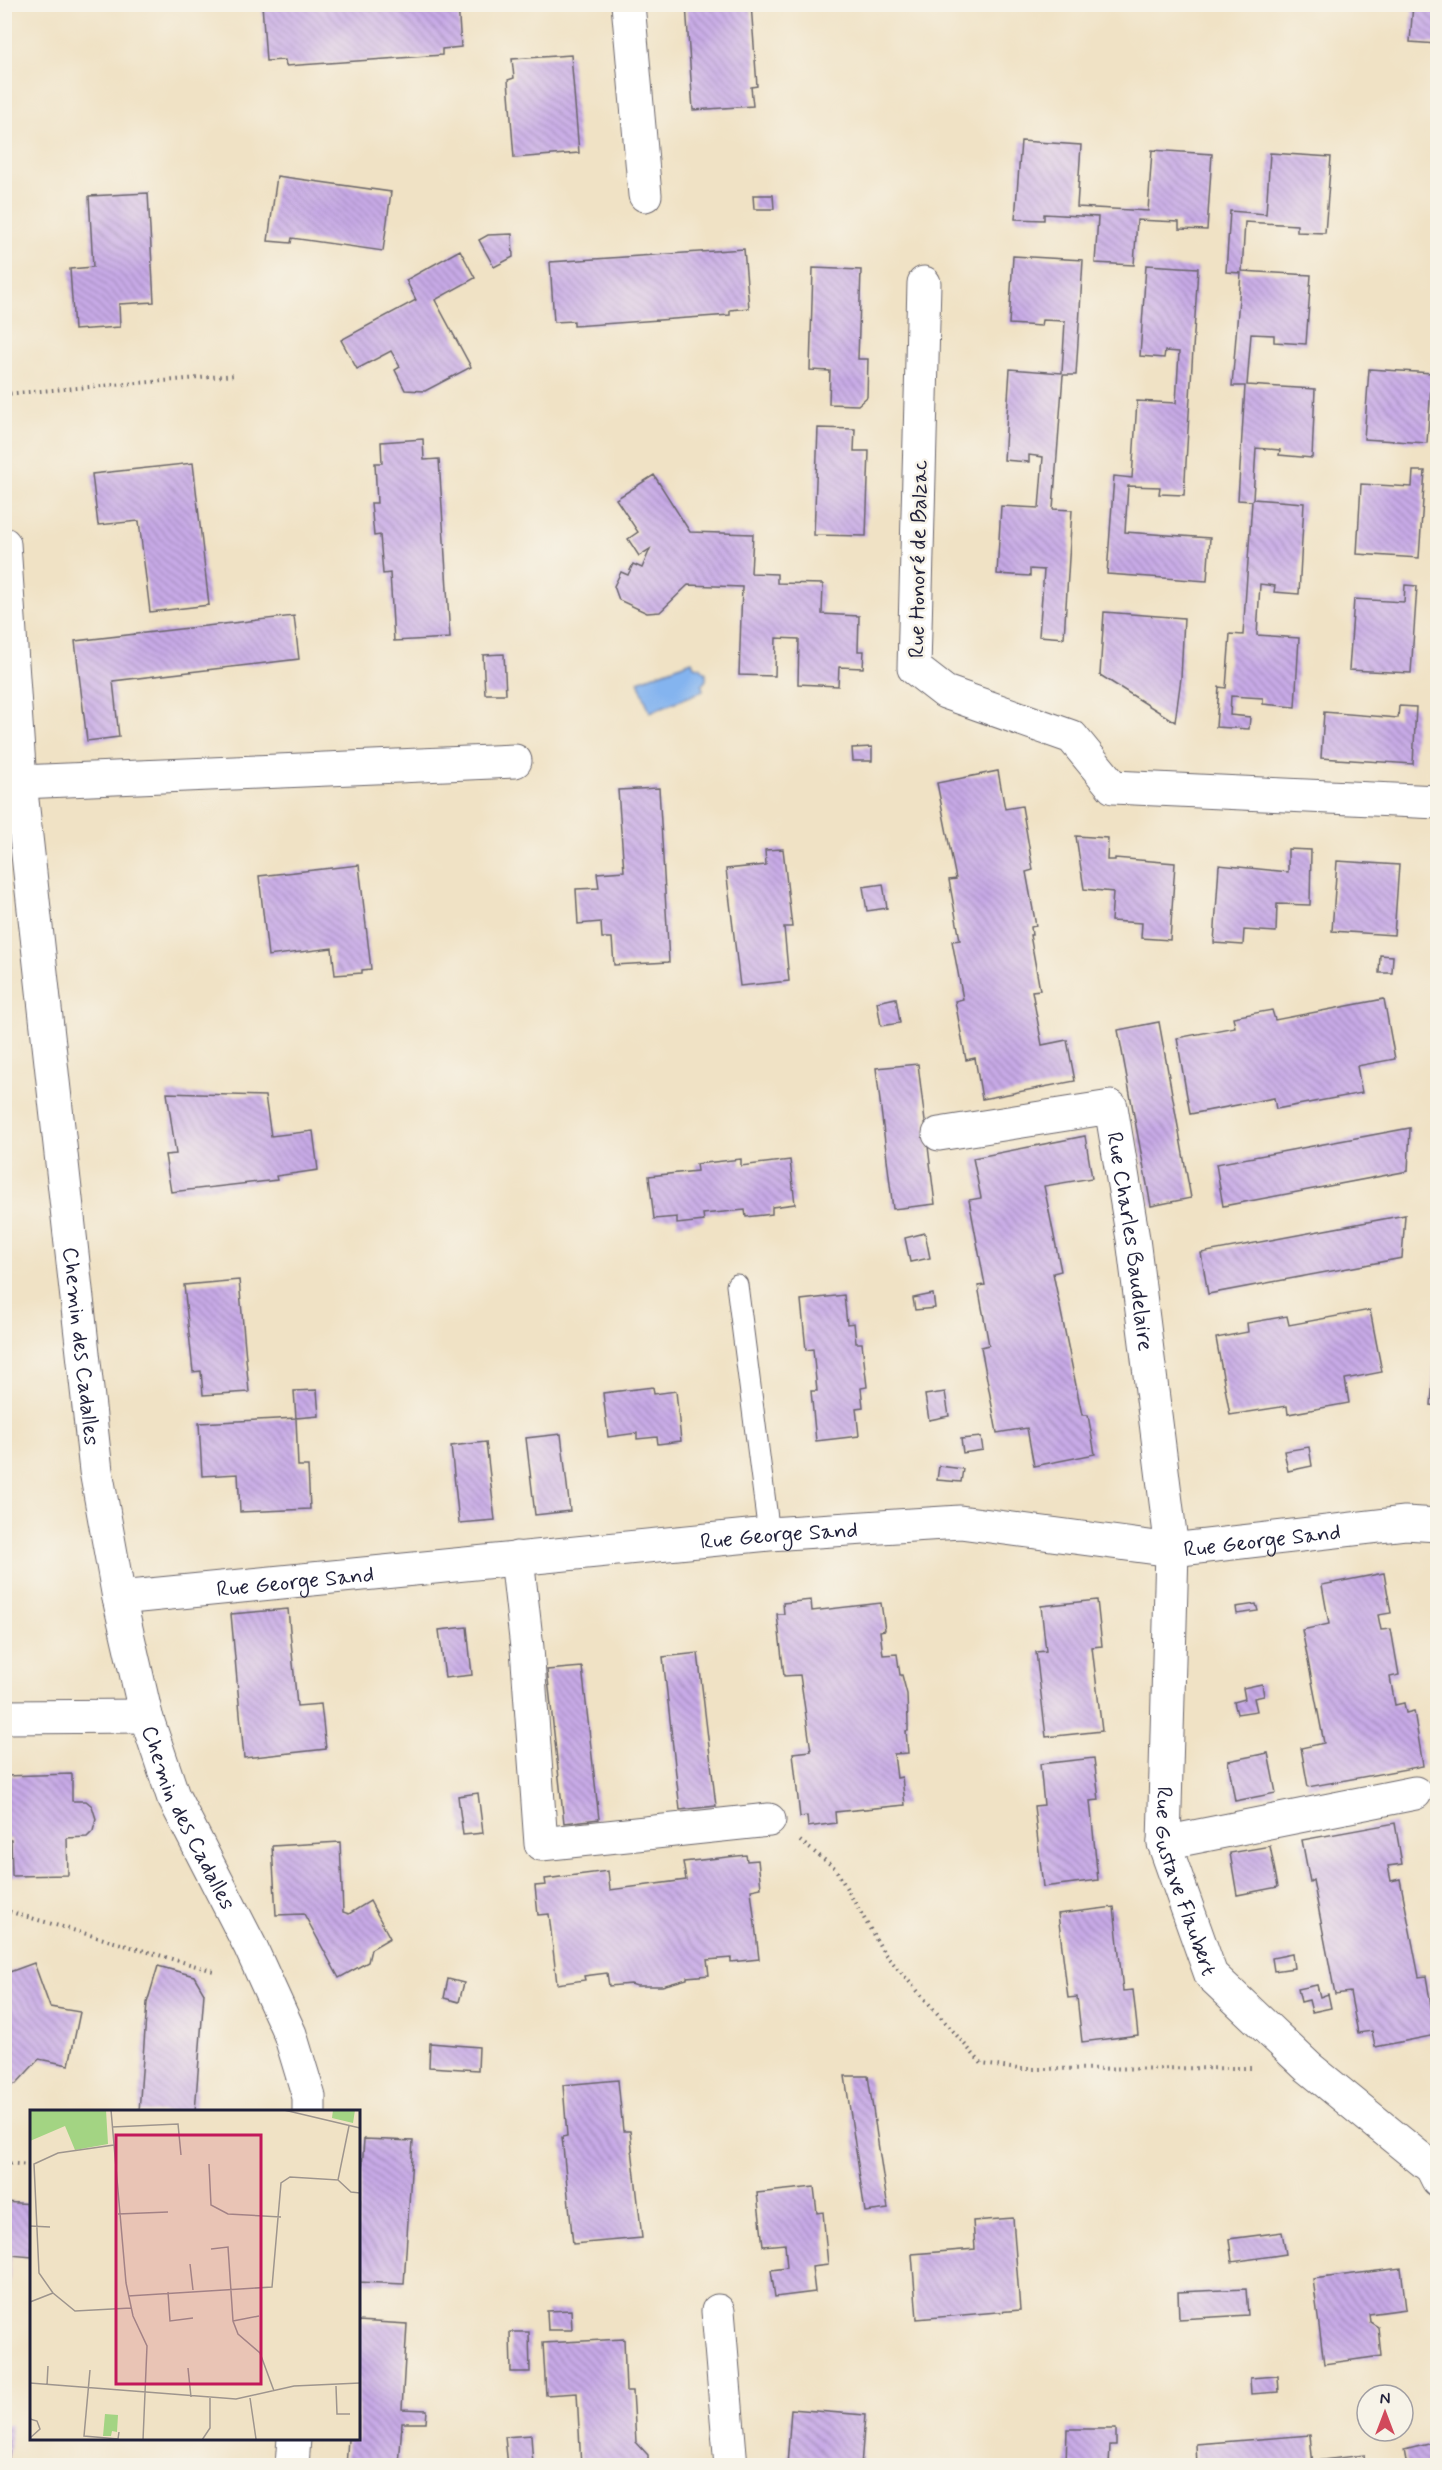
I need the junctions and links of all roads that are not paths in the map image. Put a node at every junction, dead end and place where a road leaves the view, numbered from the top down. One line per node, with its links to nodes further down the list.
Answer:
1 (628, 4): 2 (street)
2 (645, 195)
3 (924, 283): 7 (street, Rue Honoré de Balzac)
4 (4, 544): 6 (street, Chemin des Cadalles)
5 (515, 760): 6 (street)
6 (20, 782): 14 (street, Chemin des Cadalles)
7 (1437, 802)
8 (939, 1134): 12 (street, Rue Charles Baudelaire)
9 (737, 1285): 11 (lane)
10 (1437, 1525): 12 (street, Rue George Sand)
11 (769, 1534): 12 (street, Rue George Sand); 13 (street, Rue George Sand)
12 (1172, 1550): 19 (street, Rue Gustave Flaubert)
13 (517, 1558): 14 (street, Rue George Sand); 18 (street)
14 (119, 1598): 15 (street, Chemin des Cadalles)
15 (146, 1716): 16 (street); 20 (street, Chemin des Cadalles)
16 (4, 1717)
17 (1415, 1793): 19 (street)
18 (769, 1820)
19 (1164, 1843): 21 (street, Rue Gustave Flaubert)
20 (309, 2110)
21 (1437, 2180)
22 (718, 2311): 25 (street)
23 (294, 2440): 24 (street)
24 (292, 2466)
25 (731, 2466)

